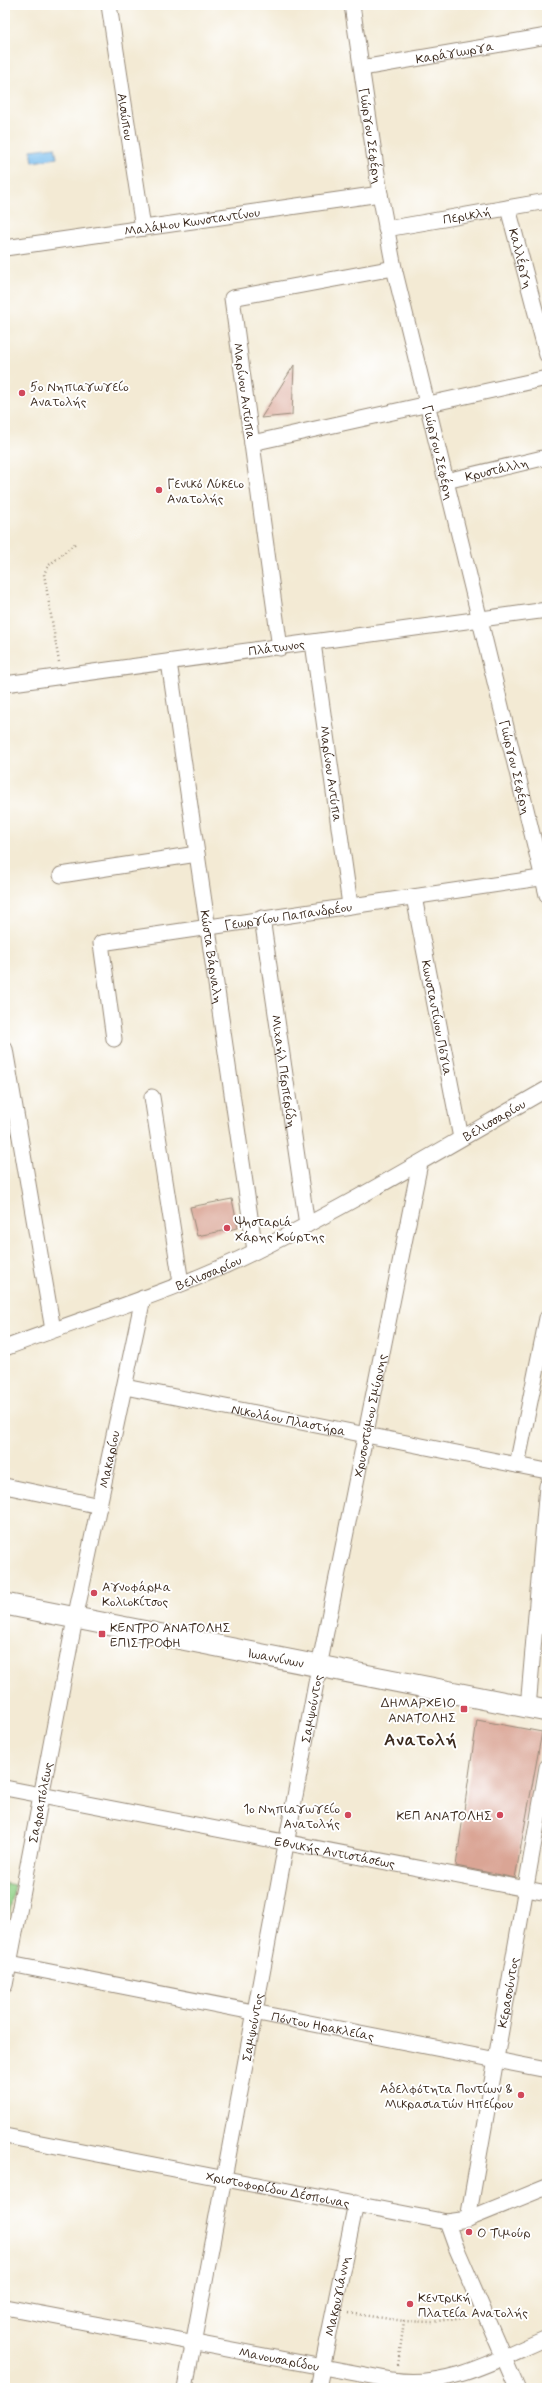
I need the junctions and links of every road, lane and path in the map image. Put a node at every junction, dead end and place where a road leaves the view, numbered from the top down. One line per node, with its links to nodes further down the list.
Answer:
1 (109, 5): 8 (street, Αισώπου)
2 (352, 5): 4 (street, Γιώργου Σεφέρη)
3 (547, 36): 4 (street, Καράγιωργα)
4 (362, 68): 5 (street, Γιώργου Σεφέρη)
5 (380, 194): 8 (street, Μαλάμου Κωνσταντίνου); 9 (street, Γιώργου Σεφέρη)
6 (547, 201): 7 (street, Περικλή)
7 (508, 208): 9 (street, Περικλή); 12 (street, Καλλέργη)
8 (143, 228): 10 (street, Μαλάμου Κωνσταντίνου)
9 (386, 228): 11 (street, Γιώργου Σεφέρη)
10 (5, 248)
11 (394, 268): 14 (street, Γιώργου Σεφέρη); 15 (street, Μαρίνου Αντύπα)
12 (547, 355)
13 (547, 378): 14 (street)
14 (427, 404): 15 (street); 17 (street, Γιώργου Σεφέρη)
15 (252, 443): 22 (street, Μαρίνου Αντύπα)
16 (547, 457): 17 (street, Κρυστάλλη)
17 (446, 481): 20 (street, Γιώργου Σεφέρη)
18 (78, 542): 24 (path)
19 (547, 610): 20 (street, Πλάτωνος)
20 (480, 619): 21 (street, Πλάτωνος); 28 (street, Γιώργου Σεφέρη)
21 (313, 643): 22 (street, Πλάτωνος); 31 (street, Μαρίνου Αντύπα)
22 (280, 648): 23 (street, Πλάτωνος)
23 (169, 662): 24 (street, Πλάτωνος); 26 (street, Κώστα Βάρναλη)
24 (62, 677): 25 (street, Πλάτωνος)
25 (5, 684)
26 (197, 854): 27 (street); 33 (street, Κώστα Βάρναλη)
27 (61, 875)
28 (545, 878): 29 (street, Γιώργου Σεφέρη); 30 (street, Γεωργίου Παπανδρέου)
29 (547, 895)
30 (414, 896): 31 (street, Γεωργίου Παπανδρέου); 38 (street, Κωνσταντίνου Πόγια)
31 (350, 906): 32 (street, Γεωργίου Παπανδρέου)
32 (262, 918): 33 (street, Γεωργίου Παπανδρέου); 40 (street, Μιχαήλ Περπερίδη)
33 (207, 926): 34 (street, Γεωργίου Παπανδρέου); 41 (street, Κώστα Βάρναλη)
34 (114, 1040)
35 (5, 1050): 45 (street)
36 (547, 1089): 38 (street, Βελισσαρίου)
37 (152, 1097): 42 (street)
38 (461, 1138): 39 (street, Βελισσαρίου)
39 (420, 1163): 40 (street, Βελισσαρίου); 48 (street, Χρυσοστόμου Σμύρνης)
40 (307, 1224): 41 (street, Βελισσαρίου)
41 (255, 1251): 42 (street, Βελισσαρίου)
42 (181, 1283): 43 (street, Βελισσαρίου)
43 (143, 1298): 45 (street, Βελισσαρίου); 47 (street, Μακαρίου)
44 (547, 1318): 49 (street)
45 (53, 1330): 46 (street, Βελισσαρίου)
46 (5, 1348)
47 (125, 1387): 48 (street, Νικολάου Πλαστήρα); 53 (street, Μακαρίου)
48 (366, 1436): 49 (street, Νικολάου Πλαστήρα); 56 (street, Χρυσοστόμου Σμύρνης)
49 (518, 1465): 50 (street, Νικολάου Πλαστήρα)
50 (547, 1471)
51 (5, 1486): 53 (street)
52 (547, 1486): 57 (street)
53 (100, 1506): 55 (street, Μακαρίου)
54 (5, 1604): 55 (main road, Ιωαννίνων)
55 (75, 1619): 56 (main road, Ιωαννίνων); 60 (street, Σαφραπόλεως)
56 (319, 1667): 57 (main road, Ιωαννίνων); 61 (street, Σαμψούντος)
57 (538, 1710)
58 (547, 1767): 62 (street, Κερασούντος)
59 (5, 1788): 60 (street, Εθνικής Αντιστάσεως)
60 (41, 1795): 61 (street, Εθνικής Αντιστάσεως); 64 (street, Σαφραπόλεως)
61 (286, 1843): 62 (street, Εθνικής Αντιστάσεως); 66 (street, Σαμψούντος)
62 (526, 1889): 63 (street, Εθνικής Αντιστάσεως); 67 (street, Κερασούντος)
63 (547, 1893)
64 (7, 1963): 65 (street, Σαφραπόλεως); 66 (street, Πόντου Ηρακλείας)
65 (5, 1985)
66 (255, 2012): 67 (street, Πόντου Ηρακλείας); 70 (street, Σαμψούντος)
67 (496, 2060): 68 (street, Πόντου Ηρακλείας); 73 (street, Κερασούντος)
68 (547, 2070)
69 (5, 2136): 70 (street, Χριστοφορίδου Δέσποινας)
70 (226, 2177): 72 (street, Χριστοφορίδου Δέσποινας); 82 (street, Σαμψούντος)
71 (547, 2187): 73 (street, Χριστοφορίδου Δέσποινας)
72 (356, 2203): 74 (street, Χριστοφορίδου Δέσποινας); 84 (street, Μακρυγιάννη)
73 (468, 2219): 74 (street, Χριστοφορίδου Δέσποινας)
74 (447, 2222): 83 (street)
75 (5, 2306): 82 (street, Μανουσαρίδου)
76 (350, 2306): 77 (path)
77 (349, 2313): 79 (path); 80 (path)
78 (470, 2316): 80 (path)
79 (348, 2320)
80 (404, 2321): 85 (path)
81 (547, 2338): 83 (street, Μανουσαρίδου)
82 (194, 2342): 84 (street, Μανουσαρίδου); 86 (street, Σαμψούντος)
83 (503, 2357): 84 (street, Μανουσαρίδου); 88 (street)
84 (322, 2367): 87 (street, Μακρυγιάννη)
85 (398, 2370)
86 (185, 2388)
87 (318, 2388)
88 (517, 2388)

